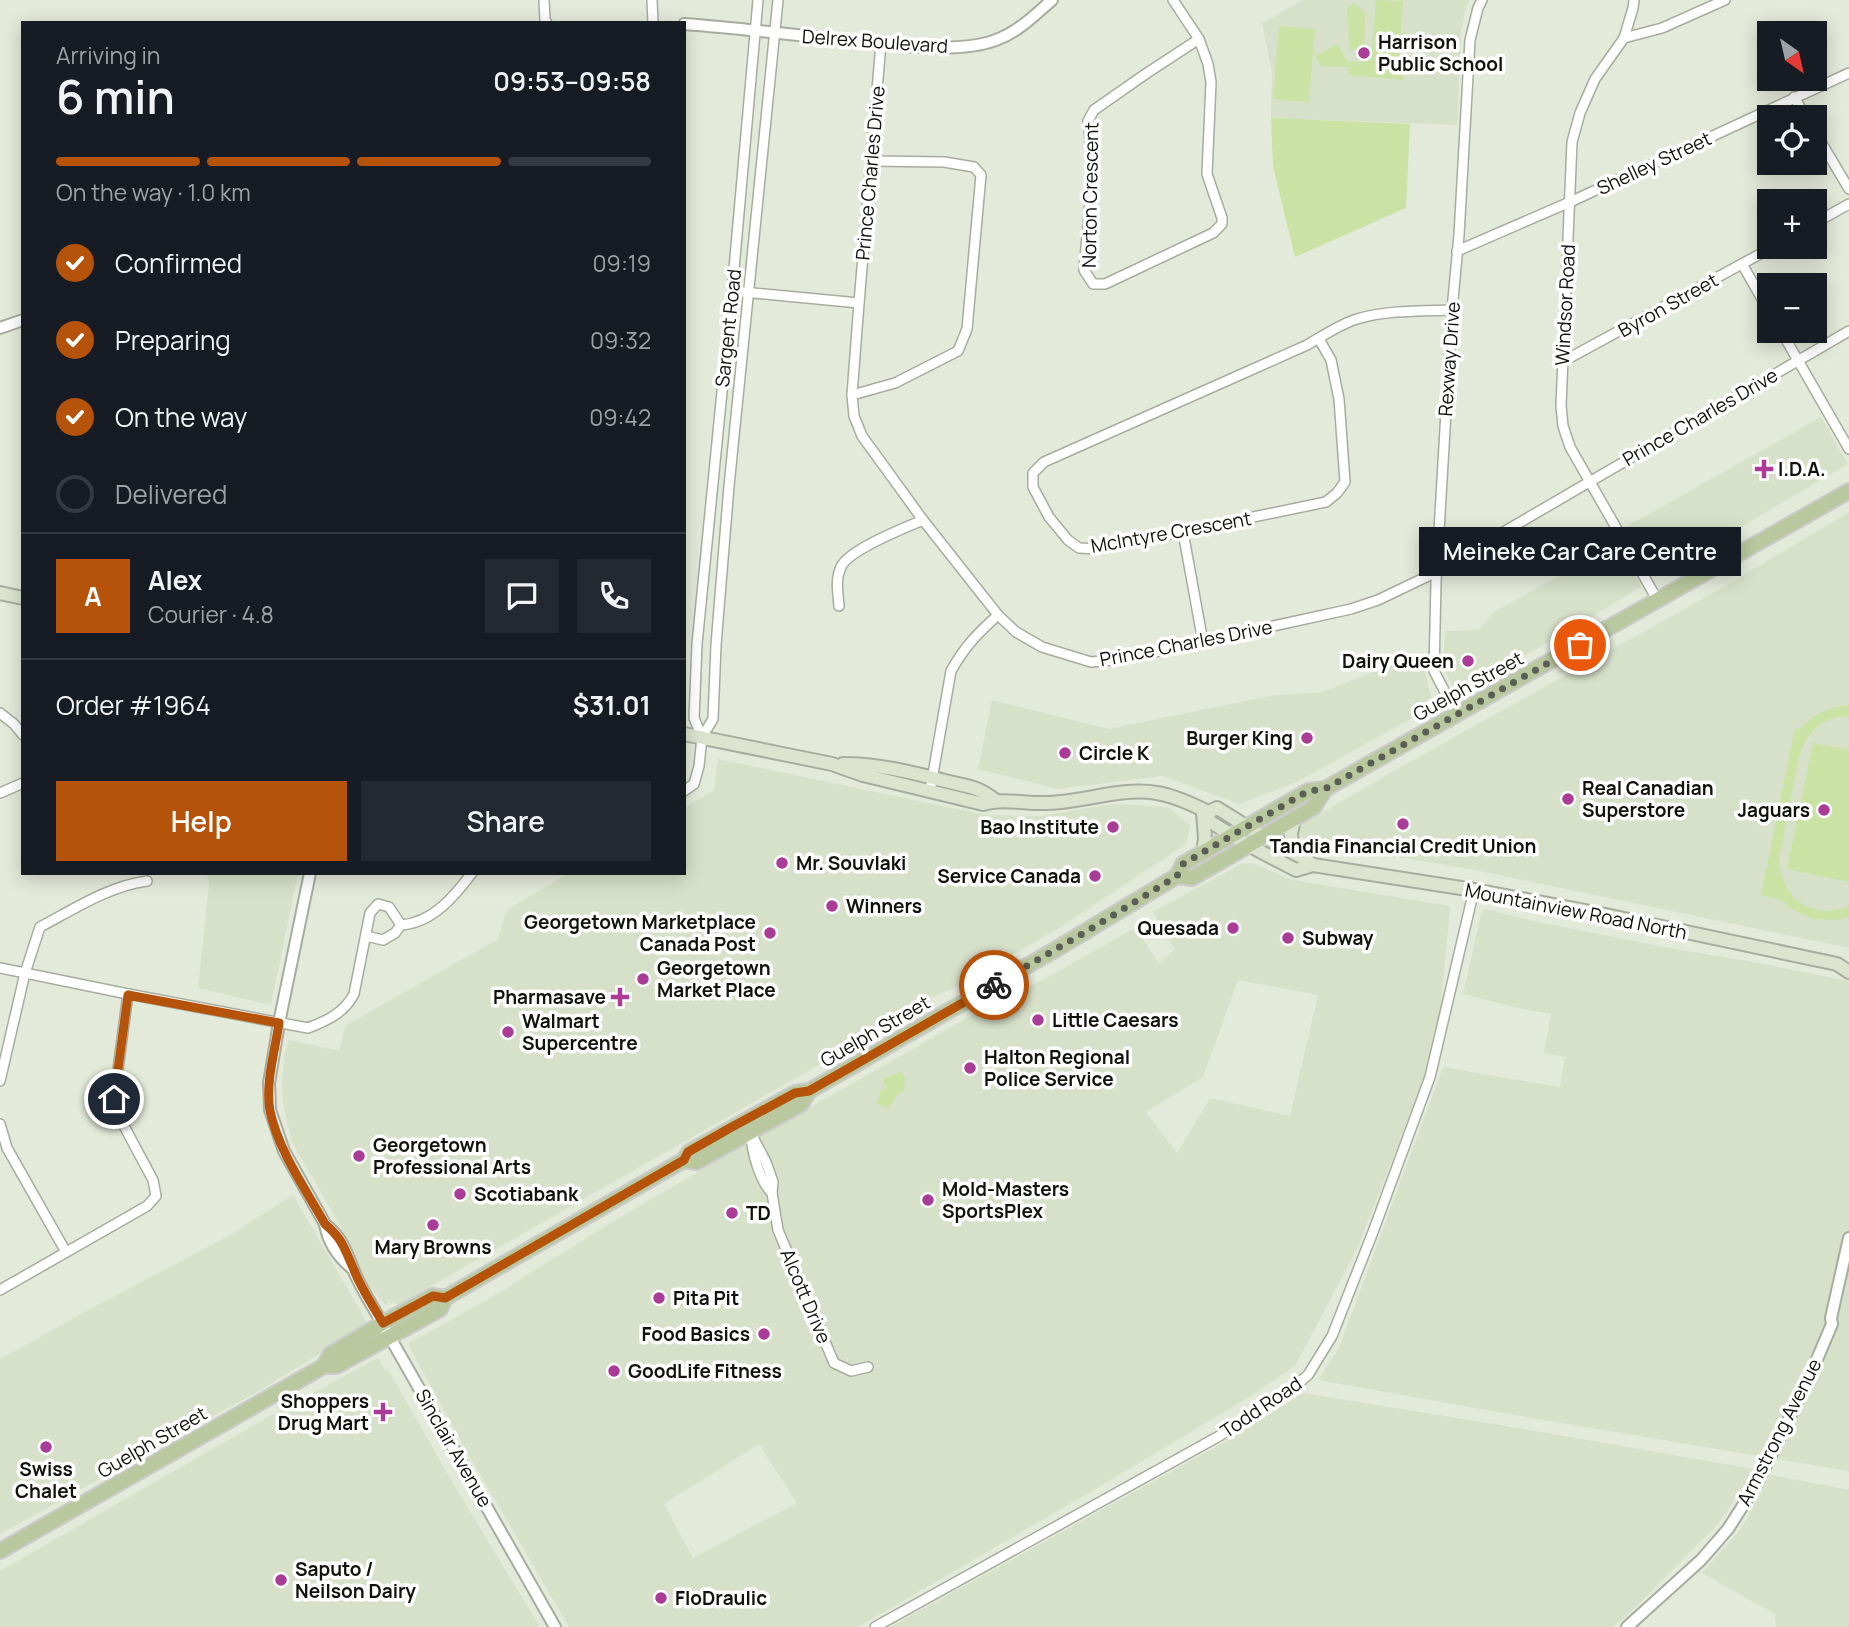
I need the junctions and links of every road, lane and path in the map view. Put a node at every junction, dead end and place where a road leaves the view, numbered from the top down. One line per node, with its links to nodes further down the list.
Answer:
1 (544, 0): 10 (street)
2 (652, 0): 11 (street)
3 (758, 0): 13 (street, Sargent Road)
4 (778, 0): 14 (street, Sargent Road)
5 (1052, 0): 17 (street, Delrex Boulevard)
6 (1173, 0): 16 (street, Norton Crescent)
7 (1482, 0): 29 (street, Rexway Drive)
8 (1634, 0): 15 (street, Windsor Road)
9 (1725, 0): 15 (street)
10 (547, 21)
11 (653, 21)
12 (686, 24): 13 (street, Delrex Boulevard)
13 (755, 30): 14 (street, Delrex Boulevard); 23 (street, Sargent Road)
14 (775, 32): 17 (street, Delrex Boulevard); 24 (street, Sargent Road)
15 (1624, 38): 26 (street, Windsor Road)
16 (1199, 39): 16 (street, Norton Crescent)
17 (881, 43): 22 (street, Prince Charles Drive)
18 (1849, 73): 19 (street, Shelley Street)
19 (1794, 97): 20 (street); 26 (street, Shelley Street)
20 (1799, 105)
21 (1827, 152): 25 (street)
22 (872, 160): 35 (street, Prince Charles Drive); 44 (street)
23 (742, 169): 24 (street); 32 (street, Sargent Road)
24 (761, 169): 34 (street, Sargent Road)
25 (1849, 189)
26 (1570, 202): 29 (street, Shelley Street); 43 (street, Windsor Road)
27 (1849, 204): 28 (street)
28 (1827, 216)
29 (1457, 251): 36 (street, Rexway Drive)
30 (1757, 256): 31 (street, Byron Street)
31 (1742, 264): 33 (street); 43 (street, Byron Street)
32 (732, 290): 34 (street); 47 (street, Sargent Road)
33 (1757, 290)
34 (748, 292): 35 (street); 48 (street, Sargent Road)
35 (859, 303): 44 (street, Prince Charles Drive)
36 (1452, 310): 40 (street, McIntyre Crescent); 52 (street, Rexway Drive)
37 (21, 321): 38 (street)
38 (0, 328)
39 (1849, 331): 42 (street, Prince Charles Drive)
40 (1319, 339): 51 (street, McIntyre Crescent); 51 (street, McIntyre Crescent)
41 (1787, 343): 42 (street)
42 (1798, 360): 45 (street); 46 (street, Prince Charles Drive)
43 (1562, 362): 46 (street, Windsor Road)
44 (852, 395): 50 (street, Prince Charles Drive)
45 (1849, 449)
46 (1590, 481): 52 (street, Prince Charles Drive); 55 (street, Windsor Road)
47 (712, 486): 48 (street); 59 (street, Sargent Road)
48 (729, 486): 60 (street, Sargent Road)
49 (1849, 491): 55 (main road, Guelph Street)
50 (923, 520): 56 (street); 57 (street, Prince Charles Drive)
51 (1183, 532): 58 (street)
52 (1437, 571): 58 (street, Prince Charles Drive); 62 (street, Rexway Drive)
53 (0, 593): 54 (main road)
54 (21, 598)
55 (1658, 601): 62 (main road, Guelph Street)
56 (839, 606)
57 (998, 615): 58 (street, Prince Charles Drive); 67 (street)
58 (1203, 642)
59 (697, 644): 60 (street); 65 (street, Sargent Road)
60 (716, 645): 65 (street, Sargent Road)
61 (0, 713): 63 (street)
62 (1457, 715): 70 (main road, Guelph Street)
63 (21, 732)
64 (686, 734): 65 (main road)
65 (702, 737): 66 (main road); 69 (street)
66 (832, 764): 67 (main road); 71 (main road)
67 (932, 777): 71 (street); 73 (main road)
68 (21, 784): 72 (street)
69 (686, 789)
70 (1325, 789): 75 (main road, Guelph Street); 76 (main road, Guelph Street)
71 (930, 791): 73 (main road)
72 (0, 793)
73 (995, 800): 74 (main road)
74 (1205, 810): 76 (main road, Mountainview Road North); 77 (main road, Mountainview Road North); 81 (main road)
75 (1294, 818): 78 (main road, Guelph Street); 80 (main road)
76 (1247, 827): 77 (main road, Guelph Street); 78 (main road, Mountainview Road North)
77 (1232, 836): 79 (main road, Mountainview Road North); 81 (main road, Guelph Street)
78 (1262, 836): 79 (main road, Guelph Street); 80 (main road, Mountainview Road North)
79 (1248, 845): 82 (main road, Mountainview Road North); 85 (main road, Guelph Street)
80 (1293, 852): 82 (main road, Mountainview Road North)
81 (1203, 853): 85 (main road, Guelph Street)
82 (1313, 865): 87 (main road, Mountainview Road North)
83 (310, 875): 95 (street, Sinclair Avenue)
84 (470, 875): 88 (street)
85 (1177, 876): 98 (main road, Guelph Street)
86 (147, 881): 93 (street)
87 (1474, 890): 90 (main road, Mountainview Road North); 106 (street, Todd Road)
88 (401, 925): 89 (street); 89 (street)
89 (366, 936): 95 (street)
90 (1843, 963): 92 (main road, Mountainview Road North)
91 (0, 968): 93 (street)
92 (1849, 972)
93 (25, 973): 94 (street); 96 (street)
94 (128, 995): 95 (street); 100 (street)
95 (279, 1023): 102 (street, Sinclair Avenue)
96 (0, 1081)
97 (0, 1124): 100 (street)
98 (747, 1127): 102 (main road, Guelph Street); 103 (street, Alcott Drive)
99 (1849, 1238): 107 (street, Armstrong Avenue)
100 (66, 1252): 101 (street)
101 (0, 1290)
102 (386, 1330): 104 (main road, Guelph Street); 105 (street, Sinclair Avenue)
103 (868, 1367)
104 (0, 1551)
105 (555, 1627)
106 (875, 1627)
107 (1627, 1627)

